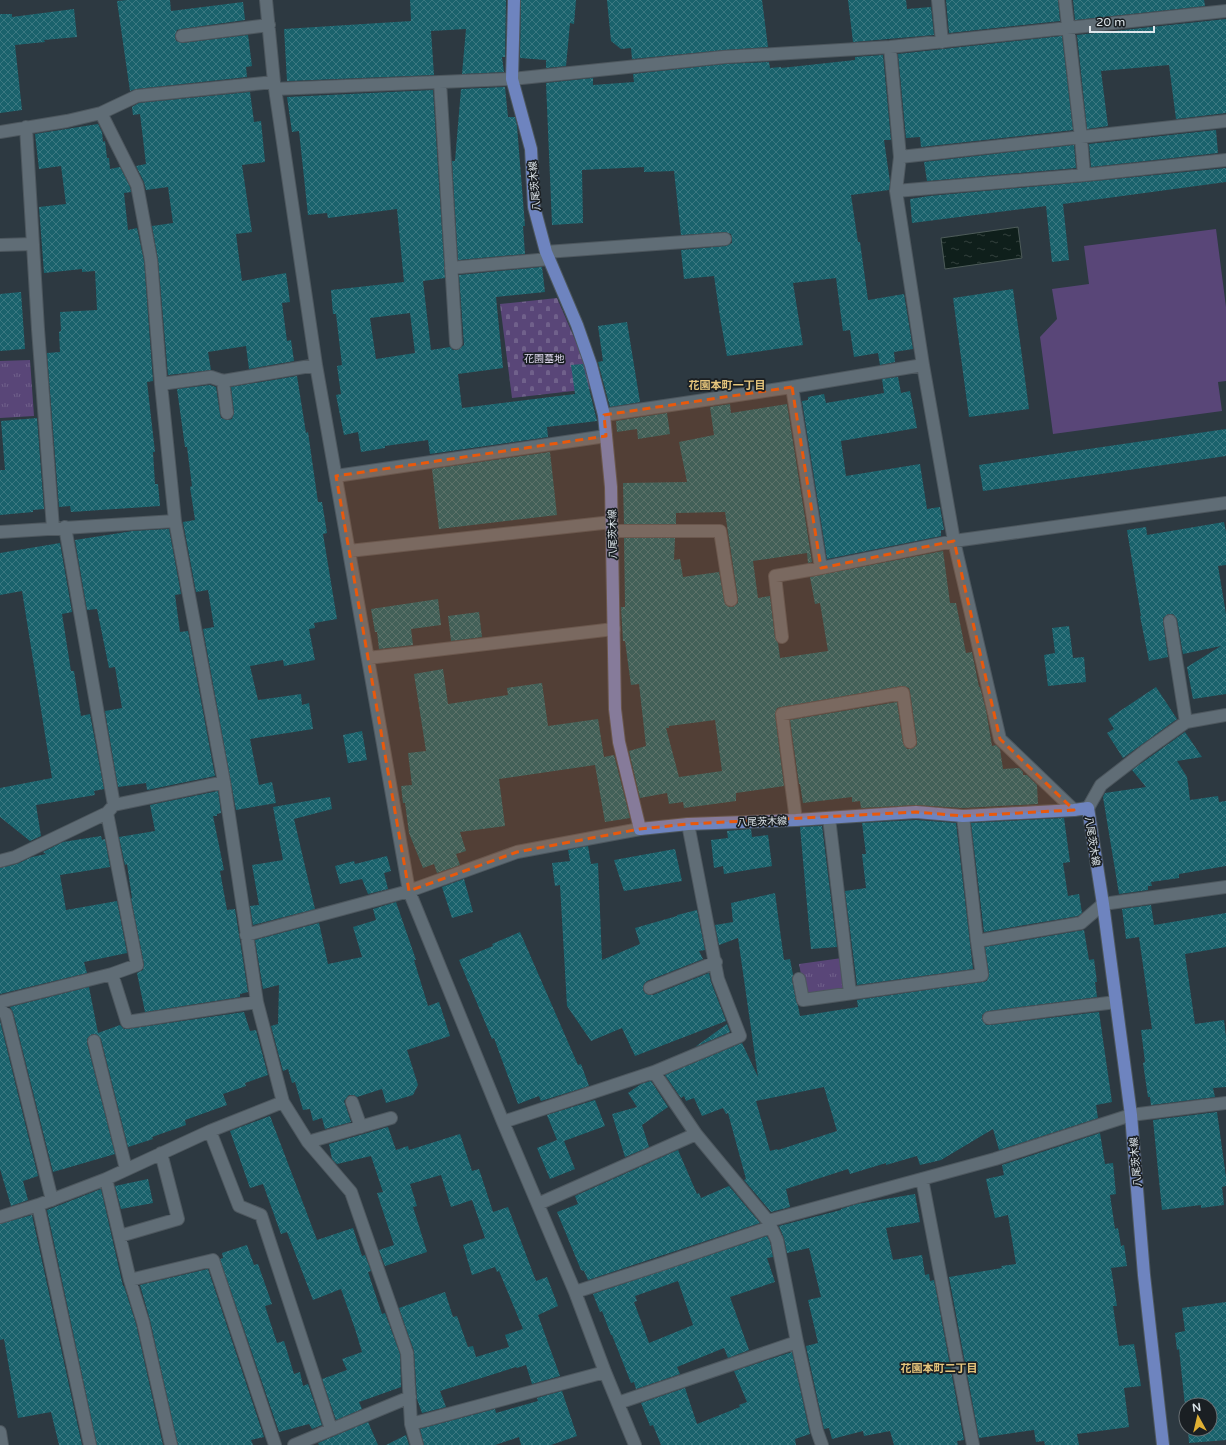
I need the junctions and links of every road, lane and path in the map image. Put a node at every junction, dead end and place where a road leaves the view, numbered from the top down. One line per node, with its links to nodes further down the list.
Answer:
1 (266, 0): 6 (street)
2 (514, 0): 11 (main road, 八尾茨木線)
3 (938, 0): 9 (street)
4 (1064, 0): 7 (street)
5 (1223, 11): 7 (street)
6 (269, 25): 8 (street); 13 (street)
7 (1068, 28): 9 (street); 18 (street)
8 (182, 36)
9 (942, 42): 10 (street)
10 (890, 47): 11 (street); 19 (street)
11 (512, 79): 12 (street); 26 (main road, 八尾茨木線)
12 (440, 82): 13 (street); 27 (street)
13 (274, 86): 14 (street); 29 (street)
14 (101, 113): 16 (street); 32 (street)
15 (1226, 121): 18 (street)
16 (26, 127): 17 (street); 24 (street)
17 (0, 132)
18 (1081, 138): 19 (street); 21 (street)
19 (900, 157): 22 (street)
20 (1226, 160): 21 (street)
21 (1084, 175): 22 (street)
22 (896, 191): 30 (street)
23 (725, 239): 26 (street)
24 (33, 244): 25 (street); 41 (street)
25 (0, 245)
26 (548, 256): 27 (street); 35 (main road, 八尾茨木線)
27 (451, 268): 28 (street)
28 (456, 343)
29 (316, 365): 31 (street); 37 (street)
30 (923, 365): 33 (street); 43 (street)
31 (222, 381): 32 (street); 34 (street)
32 (161, 384): 39 (street)
33 (792, 387): 35 (street); 45 (street)
34 (227, 413)
35 (604, 415): 36 (main road, 八尾茨木線)
36 (606, 436): 37 (street); 40 (main road, 八尾茨木線)
37 (336, 476): 44 (street)
38 (1226, 503): 43 (street)
39 (175, 521): 41 (street); 54 (street)
40 (612, 526): 44 (street); 46 (street); 48 (main road, 八尾茨木線)
41 (59, 527): 42 (street); 56 (street)
42 (0, 532)
43 (954, 541): 45 (street); 57 (street)
44 (349, 551): 50 (street)
45 (821, 568): 49 (street)
46 (731, 600)
47 (1170, 621): 52 (street)
48 (614, 629): 50 (street); 62 (main road, 八尾茨木線)
49 (782, 637)
50 (368, 658): 65 (street)
51 (1226, 715): 52 (street)
52 (1186, 722): 55 (street)
53 (910, 742): 60 (street)
54 (224, 782): 56 (street); 67 (street)
55 (1088, 808): 57 (main road, 八尾茨木線); 66 (main road, 八尾茨木線)
56 (110, 809): 63 (street); 70 (street)
57 (1074, 810): 58 (main road, 八尾茨木線)
58 (963, 816): 59 (main road, 八尾茨木線); 68 (street)
59 (829, 818): 60 (main road, 八尾茨木線); 73 (street)
60 (796, 820): 61 (main road, 八尾茨木線)
61 (688, 824): 62 (main road, 八尾茨木線); 69 (street)
62 (640, 829): 65 (street)
63 (0, 861)
64 (1226, 887): 66 (street)
65 (409, 891): 67 (street); 86 (street)
66 (1104, 904): 68 (street); 76 (main road, 八尾茨木線)
67 (246, 935): 75 (street)
68 (976, 941): 73 (street)
69 (716, 962): 72 (street); 80 (street)
70 (112, 974): 74 (street); 75 (street)
71 (799, 979): 73 (street)
72 (650, 988)
73 (850, 993)
74 (0, 1002)
75 (257, 1002): 81 (street)
76 (1116, 1002): 78 (street); 84 (main road, 八尾茨木線)
77 (0, 1010): 95 (street)
78 (989, 1018)
79 (94, 1041): 92 (street)
80 (654, 1072): 86 (street); 89 (street)
81 (283, 1102): 88 (street); 90 (street)
82 (352, 1102): 87 (street)
83 (1226, 1103): 84 (street)
84 (1131, 1115): 94 (street); 119 (main road, 八尾茨木線)
85 (391, 1118): 87 (street)
86 (503, 1122): 96 (street)
87 (361, 1127): 90 (street)
88 (210, 1131): 91 (street); 108 (street)
89 (696, 1134): 96 (street); 99 (street)
90 (308, 1142): 105 (street)
91 (161, 1153): 92 (street); 100 (street)
92 (126, 1169): 93 (street)
93 (106, 1179): 95 (street); 100 (street)
94 (922, 1179): 99 (street); 118 (street)
95 (52, 1200): 97 (street)
96 (538, 1204): 102 (street)
97 (38, 1205): 98 (street); 111 (street)
98 (0, 1217)
99 (770, 1224): 102 (street); 103 (street)
100 (120, 1236): 101 (street)
101 (130, 1280): 112 (street); 113 (street)
102 (575, 1292): 104 (street)
103 (797, 1342): 106 (street); 117 (street)
104 (605, 1372): 106 (street); 107 (street)
105 (410, 1397): 107 (street); 108 (street)
106 (618, 1403): 116 (street)
107 (411, 1424): 115 (street)
108 (331, 1429): 114 (street)
109 (0, 1432): 110 (street)
110 (2, 1445)
111 (90, 1445)
112 (171, 1445)
113 (275, 1445)
114 (294, 1445)
115 (417, 1445)
116 (635, 1445)
117 (822, 1445)
118 (973, 1445)
119 (1162, 1445)

